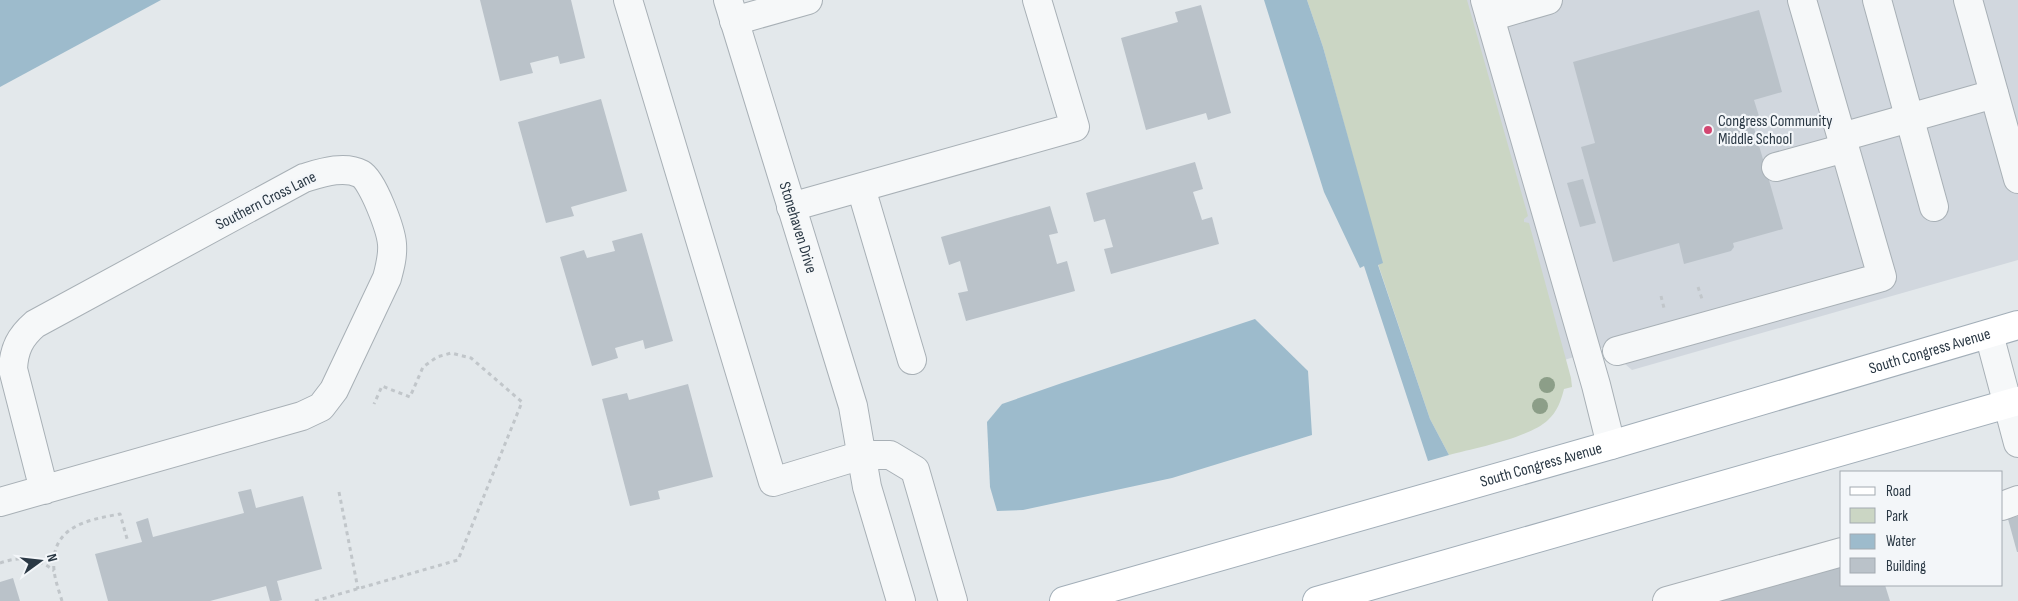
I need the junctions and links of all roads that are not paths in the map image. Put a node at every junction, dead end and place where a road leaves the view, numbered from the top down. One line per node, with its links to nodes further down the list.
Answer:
1 (628, 0): 25 (street)
2 (805, 0): 9 (street)
3 (1038, 0): 15 (street)
4 (1548, 0): 8 (street)
5 (1802, 0): 12 (street)
6 (1876, 0): 11 (street)
7 (1968, 0): 10 (street)
8 (1487, 8): 24 (street)
9 (731, 11): 16 (street, Stonehaven Drive)
10 (1994, 94): 11 (street); 14 (street)
11 (1909, 118): 12 (street); 17 (street)
12 (1844, 142): 13 (street); 20 (street)
13 (1776, 166)
14 (2018, 179)
15 (861, 188): 16 (street); 21 (street)
16 (791, 208): 25 (street, Stonehaven Drive)
17 (1934, 208)
18 (2018, 325): 19 (main road, South Congress Avenue)
19 (1989, 334): 22 (street); 24 (main road, South Congress Avenue)
20 (1617, 351)
21 (912, 360)
22 (2012, 402): 23 (street); 34 (main road)
23 (2018, 443)
24 (1611, 445): 33 (main road, South Congress Avenue)
25 (862, 455): 31 (street, Stonehaven Drive); 32 (street)
26 (44, 490): 26 (street, Southern Cross Lane); 28 (street, Southern Cross Lane)
27 (2018, 500): 29 (street)
28 (0, 502)
29 (2003, 506)
30 (1840, 553): 35 (street)
31 (901, 601)
32 (953, 601)
33 (1064, 601)
34 (1317, 601)
35 (1666, 601)

